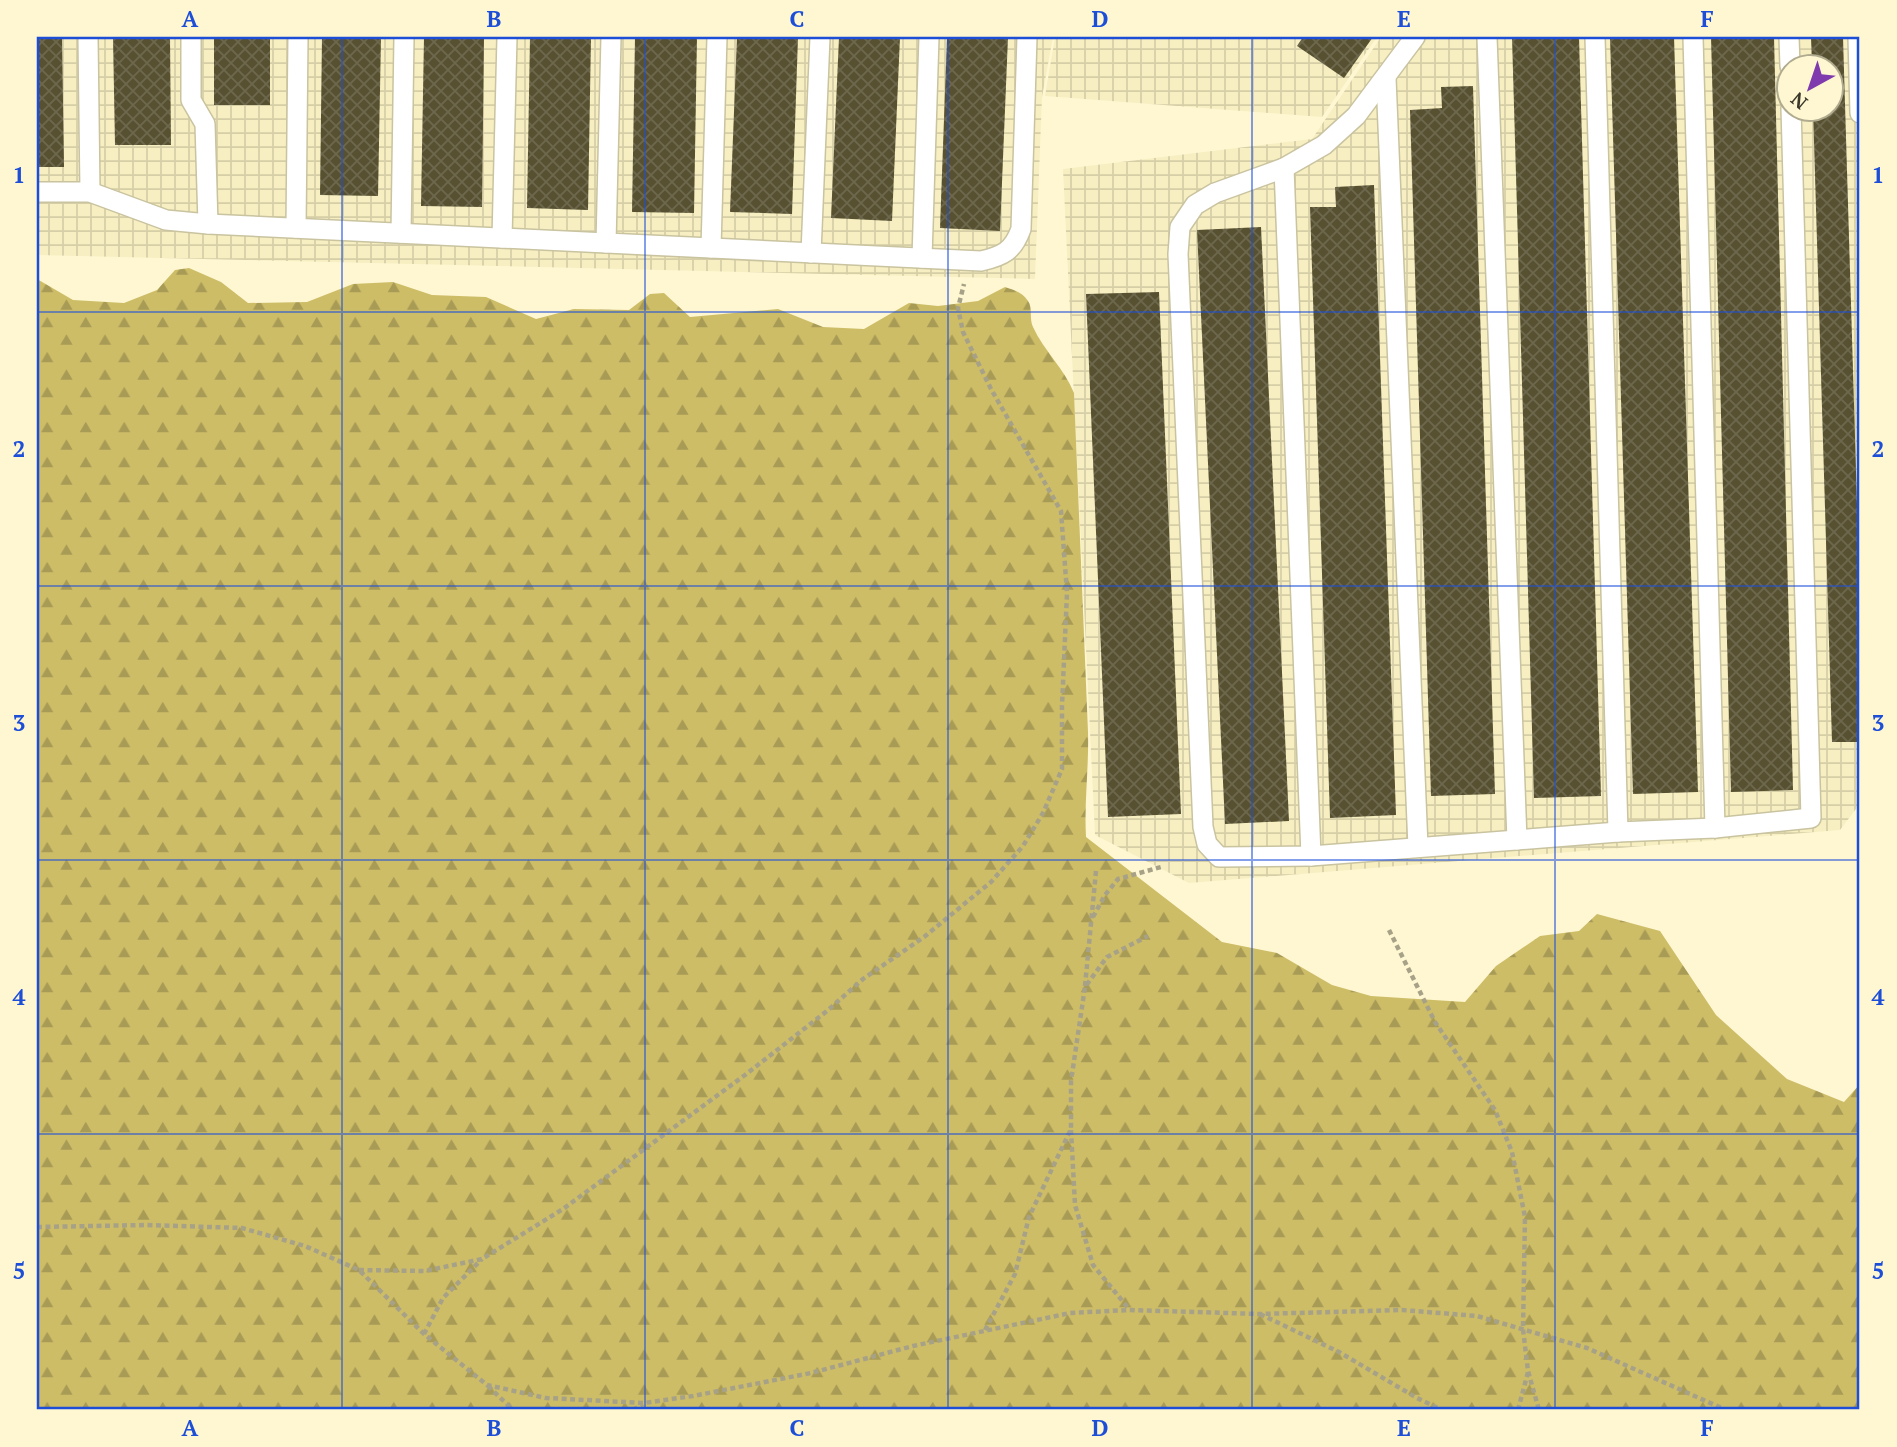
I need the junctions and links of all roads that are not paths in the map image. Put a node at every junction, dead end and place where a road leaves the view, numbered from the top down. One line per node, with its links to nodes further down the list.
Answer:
1 (88, 37): 21 (lane)
2 (191, 37): 22 (lane)
3 (298, 37): 23 (lane)
4 (404, 37): 24 (lane)
5 (507, 37): 25 (lane)
6 (611, 37): 26 (lane)
7 (717, 37): 27 (lane)
8 (820, 37): 28 (lane)
9 (929, 37): 29 (lane)
10 (1027, 37): 29 (lane)
11 (1415, 37): 16 (lane)
12 (1487, 37): 32 (lane)
13 (1595, 37): 31 (lane)
14 (1693, 37): 30 (lane)
15 (1859, 49): 17 (lane)
16 (1387, 78): 19 (lane); 33 (lane)
17 (1860, 113)
18 (1791, 122): 30 (lane)
19 (1284, 168): 34 (lane); 34 (lane)
20 (37, 192): 21 (lane)
21 (90, 192): 22 (lane)
22 (208, 224): 23 (lane)
23 (296, 228): 24 (lane)
24 (401, 233): 25 (lane)
25 (502, 238): 26 (lane)
26 (606, 243): 27 (lane)
27 (711, 248): 28 (lane)
28 (811, 253): 29 (lane)
29 (922, 258)
30 (1715, 828): 31 (lane)
31 (1618, 832): 32 (lane)
32 (1517, 840): 33 (lane)
33 (1418, 847): 34 (lane)
34 (1311, 856)

